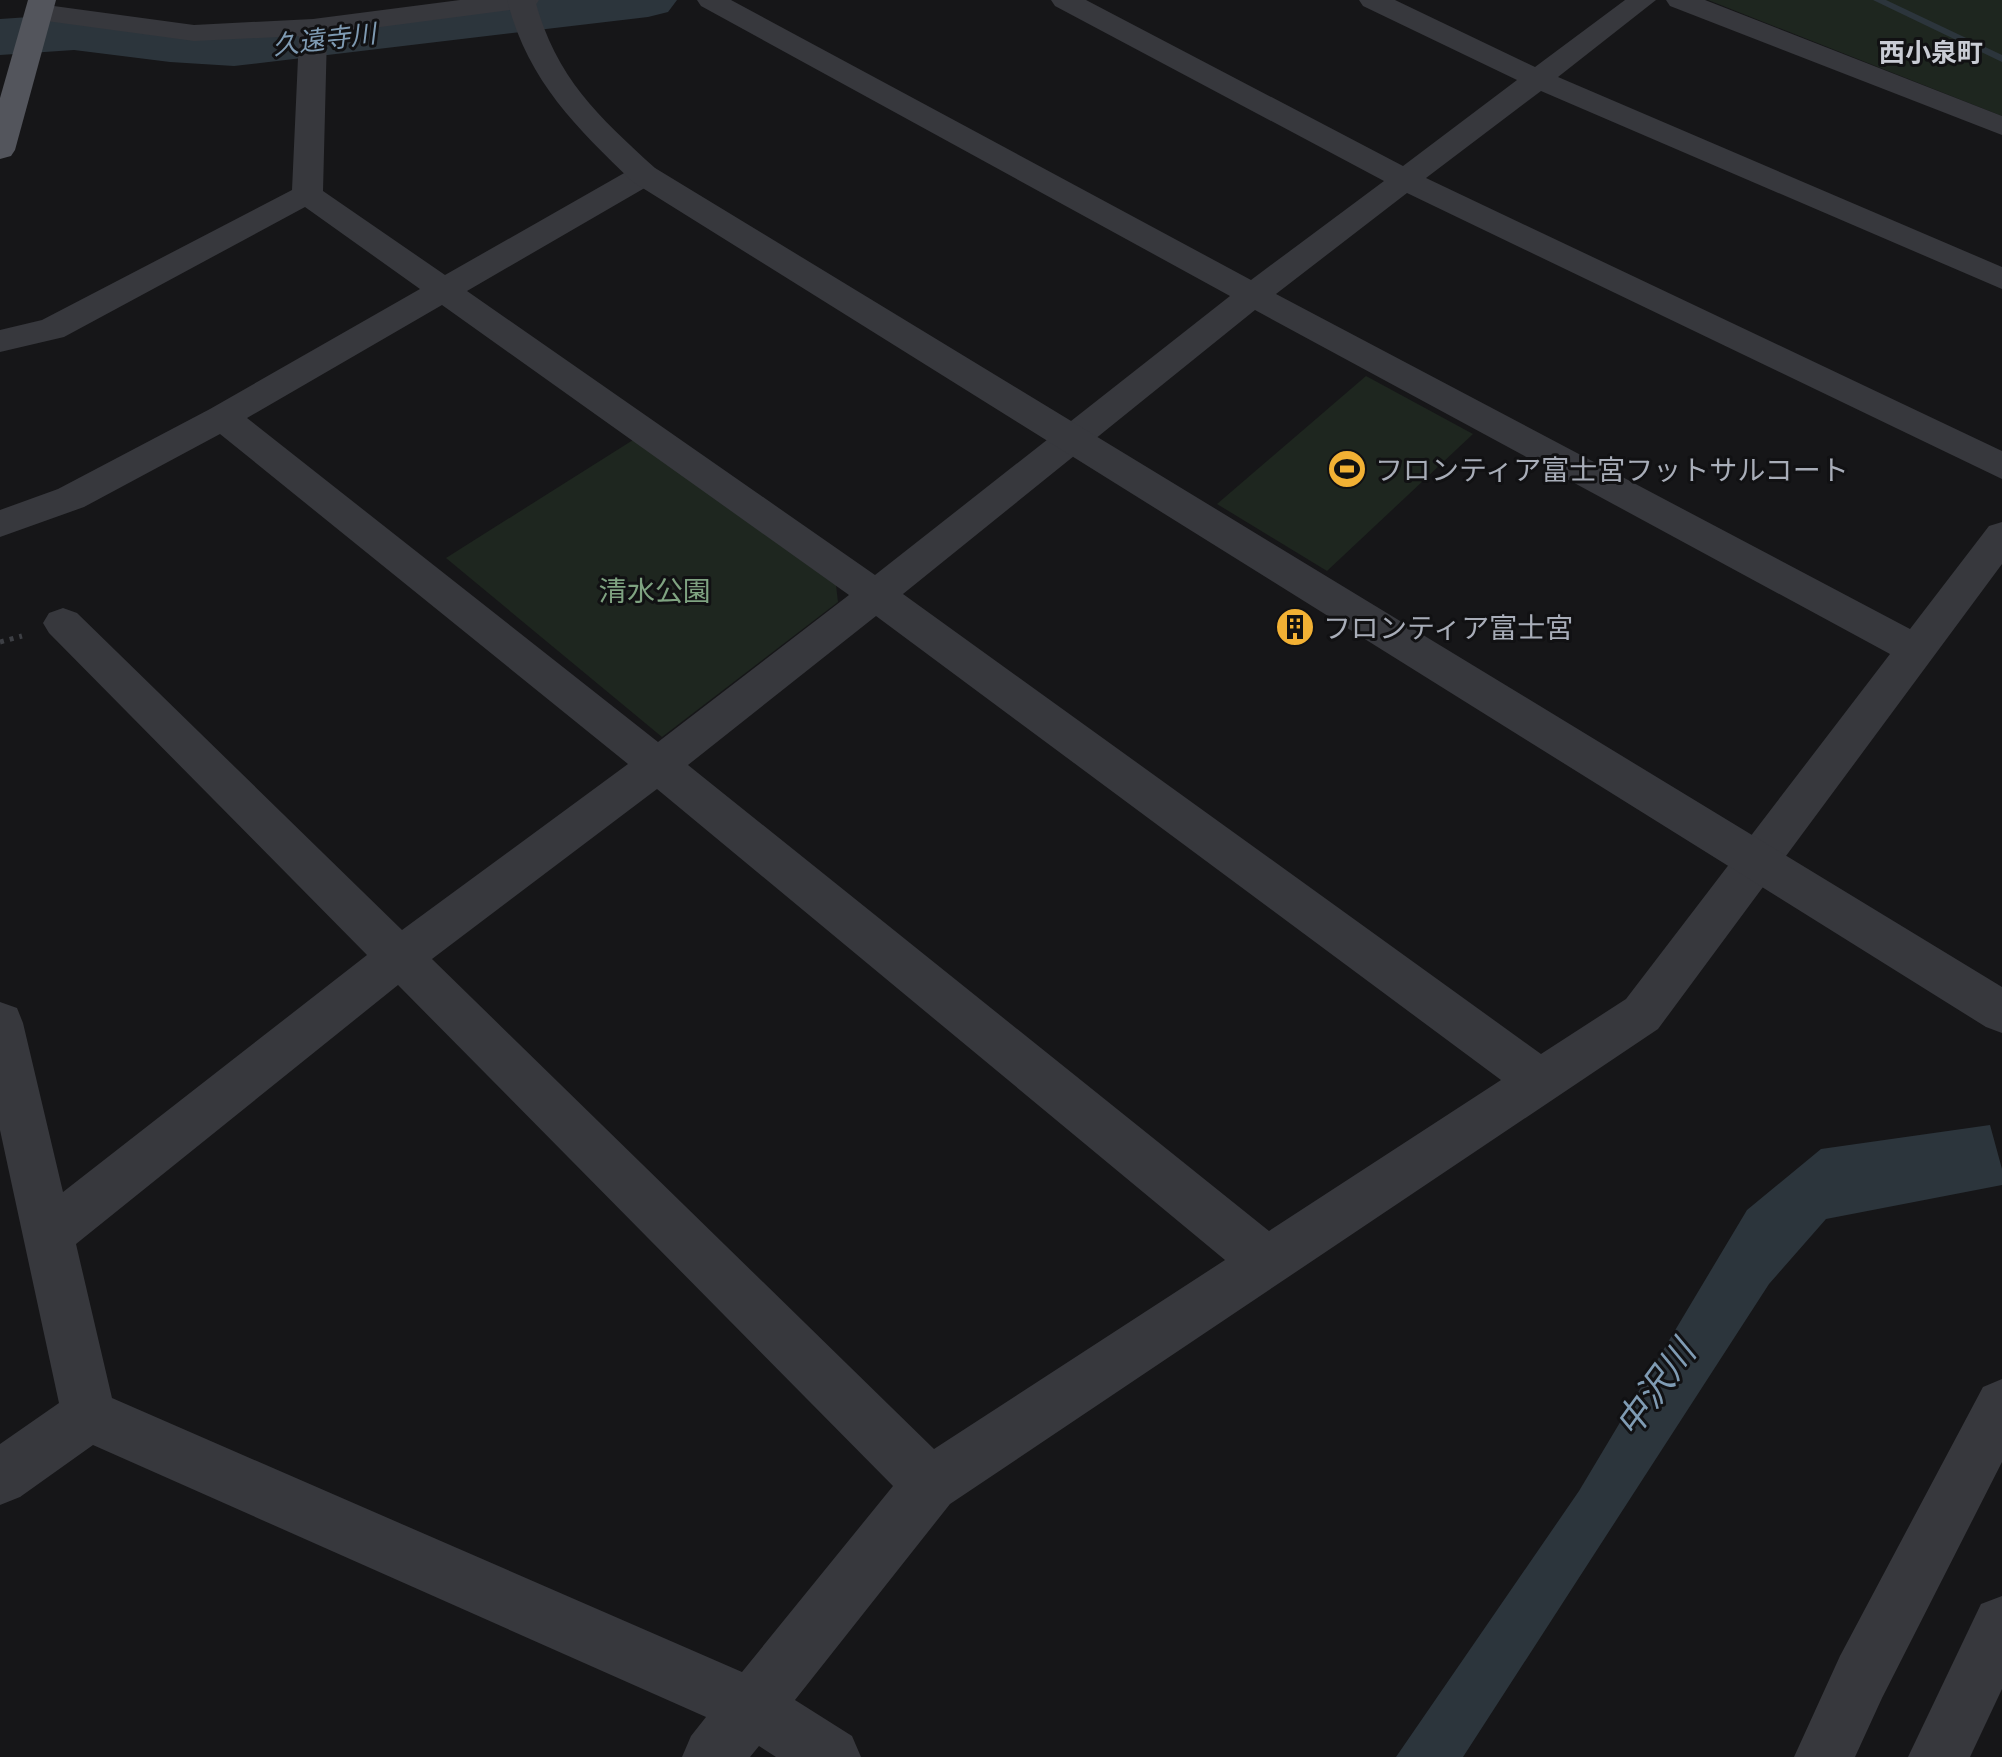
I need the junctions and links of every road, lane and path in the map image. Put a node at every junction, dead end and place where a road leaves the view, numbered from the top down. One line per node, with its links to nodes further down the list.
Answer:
1 (766, 0): 6 (street)
2 (1065, 0): 14 (street)
3 (1373, 0): 10 (street)
4 (1642, 0): 10 (street)
5 (1680, 0): 11 (street)
6 (714, 2): 18 (street)
7 (524, 6): 9 (street); 13 (street)
8 (36, 21): 9 (street); 12 (main road)
9 (313, 36): 15 (street)
10 (1535, 78): 14 (street); 16 (street)
11 (2002, 126)
12 (0, 150)
13 (644, 175): 17 (street); 21 (street)
14 (1407, 181): 18 (street); 22 (street)
15 (307, 194): 17 (street); 19 (street)
16 (2002, 279)
17 (446, 290): 20 (street); 25 (street)
18 (1253, 295): 21 (street); 27 (street)
19 (0, 341)
20 (222, 417): 23 (street); 28 (street)
21 (1076, 439): 25 (street); 29 (street)
22 (2002, 466)
23 (0, 524)
24 (2002, 536): 27 (street)
25 (876, 595): 28 (street); 34 (street)
26 (63, 623): 30 (street)
27 (1916, 650): 29 (street)
28 (658, 765): 30 (street); 36 (street)
29 (1756, 860): 31 (street); 34 (street)
30 (398, 958): 35 (street); 40 (street)
31 (2002, 1012)
32 (0, 1023): 33 (street)
33 (6, 1070): 35 (street)
34 (1539, 1080): 36 (street)
35 (49, 1234): 38 (street)
36 (1267, 1262): 40 (street)
37 (2002, 1406): 46 (street)
38 (89, 1415): 39 (street); 42 (street)
39 (0, 1477)
40 (930, 1484): 42 (street)
41 (2002, 1625): 43 (street)
42 (752, 1707): 44 (street); 45 (street)
43 (1952, 1750)
44 (712, 1757)
45 (831, 1757)
46 (1824, 1757)

